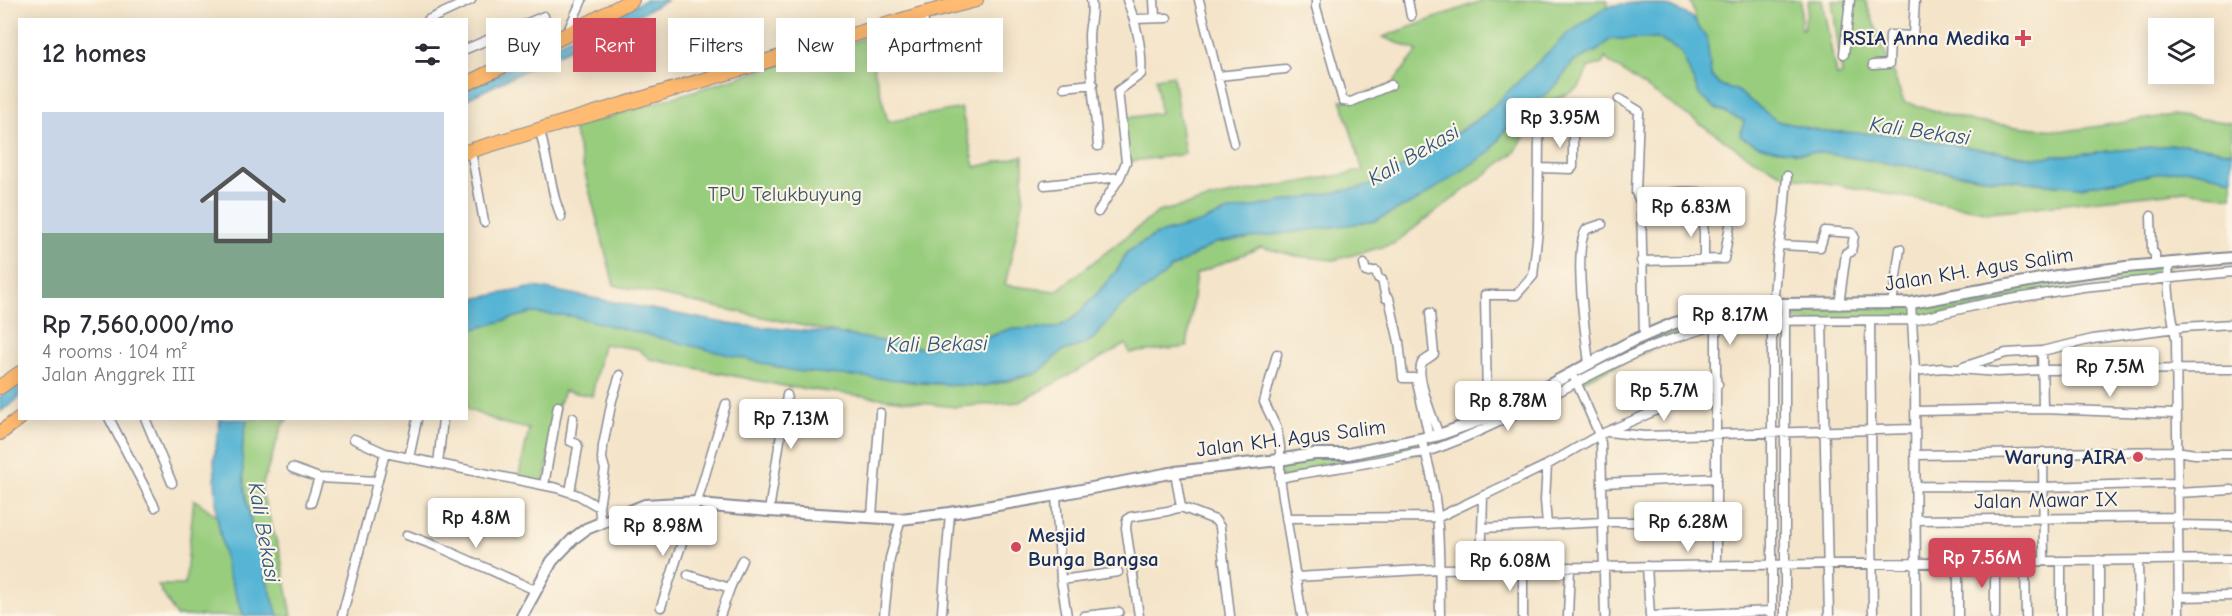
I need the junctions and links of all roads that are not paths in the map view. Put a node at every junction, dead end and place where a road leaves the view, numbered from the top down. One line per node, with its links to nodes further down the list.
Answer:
1 (471, 0): 16 (street)
2 (582, 0): 21 (street)
3 (632, 0): 21 (main road)
4 (1091, 0): 28 (street)
5 (1127, 0): 20 (street)
6 (1154, 0): 18 (street)
7 (1200, 0): 26 (street)
8 (1316, 0): 29 (street)
9 (1408, 0): 14 (street)
10 (1850, 0): 23 (street)
11 (1915, 0): 24 (street)
12 (967, 1): 13 (main road)
13 (922, 14): 17 (street); 33 (main road)
14 (1412, 15)
15 (544, 16): 22 (street)
16 (432, 18)
17 (923, 18)
18 (1155, 18): 19 (street); 20 (street)
19 (1167, 18)
20 (1134, 19): 40 (street)
21 (566, 35): 27 (main road)
22 (468, 49)
23 (1844, 54)
24 (1873, 65)
25 (1285, 69): 26 (street)
26 (1218, 76): 35 (street)
27 (468, 83)
28 (1093, 84): 30 (street); 36 (street)
29 (1391, 85)
30 (1064, 87)
31 (1619, 99): 43 (street)
32 (1573, 120): 38 (street)
33 (540, 130): 37 (main road); 48 (street)
34 (1539, 135): 38 (street)
35 (1234, 142)
36 (1098, 146)
37 (469, 152): 49 (street)
38 (1539, 168): 97 (street)
39 (1787, 176): 51 (street)
40 (1120, 177): 41 (street); 44 (street)
41 (1045, 186)
42 (1700, 192): 43 (street); 46 (street); 54 (street)
43 (1641, 203): 45 (street)
44 (1098, 212)
45 (1642, 216): 46 (street); 55 (street)
46 (1703, 216): 54 (street)
47 (2151, 216): 58 (street)
48 (561, 217)
49 (484, 222)
50 (1602, 224): 78 (street)
51 (1780, 245): 62 (street); 64 (street)
52 (1899, 249): 63 (street)
53 (2232, 258): 57 (street, Jalan KH. Agus Salim)
54 (1704, 260): 55 (street)
55 (1641, 261): 75 (street)
56 (1364, 264): 112 (street)
57 (2169, 264): 58 (street, Jalan KH. Agus Salim); 60 (street)
58 (2155, 265): 61 (street, Jalan KH. Agus Salim)
59 (2232, 272): 60 (street)
60 (2167, 279): 67 (street); 74 (street)
61 (1911, 303): 63 (street, Jalan KH. Agus Salim); 67 (street)
62 (1780, 304): 64 (street, Jalan KH. Agus Salim); 65 (street, Jalan KH. Agus Salim); 68 (street); 69 (street)
63 (1892, 304): 64 (street, Jalan KH. Agus Salim)
64 (1839, 305)
65 (1716, 310): 73 (street); 75 (street, Jalan KH. Agus Salim)
66 (1430, 313): 112 (street)
67 (1913, 320): 70 (street); 83 (street)
68 (1772, 321): 69 (street); 73 (street); 109 (street)
69 (1785, 321): 71 (street); 110 (street)
70 (1870, 321): 71 (street); 104 (street)
71 (1822, 322): 106 (street)
72 (2232, 324): 74 (street)
73 (1717, 326): 87 (street); 88 (street)
74 (2175, 329): 76 (street); 80 (street)
75 (1644, 336): 78 (street, Jalan KH. Agus Salim)
76 (2042, 351): 79 (street); 82 (street)
77 (1277, 354): 121 (street)
78 (1589, 363): 84 (street, Jalan KH. Agus Salim)
79 (1959, 368): 82 (street); 83 (street)
80 (2175, 369): 81 (street); 82 (street); 96 (street)
81 (2232, 369)
82 (2042, 370): 93 (street)
83 (1916, 371): 94 (street)
84 (1571, 372): 87 (street); 97 (street, Jalan KH. Agus Salim)
85 (620, 375): 143 (street)
86 (18, 379): 89 (main road)
87 (1577, 383): 108 (street); 115 (street)
88 (1718, 384): 108 (street); 111 (street)
89 (0, 387)
90 (787, 395): 145 (street)
91 (726, 404): 140 (street)
92 (558, 406): 132 (street)
93 (2043, 409): 94 (street); 96 (street)
94 (1916, 411): 105 (street)
95 (880, 413): 147 (street)
96 (2176, 414): 114 (street)
97 (1489, 417): 112 (street, Jalan KH. Agus Salim)
98 (573, 418): 137 (street)
99 (18, 420): 107 (main road)
100 (110, 420): 142 (street)
101 (146, 420): 130 (street)
102 (417, 420): 120 (street)
103 (443, 420): 122 (street)
104 (1871, 429): 105 (street); 106 (street); 171 (street)
105 (1916, 429): 119 (street)
106 (1826, 431): 110 (street); 173 (street)
107 (0, 433)
108 (1604, 433): 111 (street); 123 (street); 131 (street)
109 (1773, 433): 110 (street); 111 (street); 174 (street)
110 (1785, 433): 175 (street)
111 (1717, 434): 128 (street)
112 (1430, 437): 115 (street); 121 (street, Jalan KH. Agus Salim)
113 (354, 439): 117 (street)
114 (2176, 451): 116 (street); 118 (street); 135 (street)
115 (1426, 452): 127 (street); 148 (street)
116 (2043, 452): 119 (street); 134 (street)
117 (385, 453): 120 (street); 129 (street)
118 (2232, 454)
119 (1916, 455): 133 (street)
120 (409, 458): 122 (street)
121 (1280, 460): 125 (street, Jalan KH. Agus Salim); 127 (street)
122 (438, 464): 132 (street)
123 (1547, 465): 139 (street); 157 (street)
124 (292, 468): 126 (street)
125 (1175, 472): 138 (street, Jalan KH. Agus Salim); 144 (street)
126 (319, 478): 129 (street); 141 (street)
127 (1280, 478): 149 (street)
128 (1717, 478): 131 (street); 155 (street)
129 (378, 481): 195 (street)
130 (172, 483)
131 (1602, 483): 154 (street)
132 (544, 485): 137 (street)
133 (1916, 486): 134 (street); 152 (street)
134 (2043, 487): 135 (street); 150 (street)
135 (2177, 488): 136 (street); 153 (street)
136 (2232, 490)
137 (570, 492): 143 (street)
138 (1056, 495): 146 (street, Jalan KH. Agus Salim); 186 (street)
139 (1483, 496): 148 (street); 159 (street)
140 (697, 502): 145 (street, Jalan KH. Agus Salim); 156 (street, Jalan KH. Agus Salim); 191 (street)
141 (311, 503)
142 (155, 507)
143 (599, 507): 156 (street)
144 (1181, 507): 201 (street); 202 (street)
145 (769, 512): 147 (street, Jalan KH. Agus Salim)
146 (950, 513): 151 (street, Jalan KH. Agus Salim); 192 (street)
147 (872, 516): 151 (street, Jalan KH. Agus Salim)
148 (1439, 517): 149 (street); 181 (street)
149 (1286, 518): 185 (street)
150 (2043, 518): 152 (street, Jalan Mawar IX); 153 (street, Jalan Mawar IX); 167 (street)
151 (901, 519): 198 (street)
152 (1916, 520): 172 (street)
153 (2177, 521): 158 (street, Jalan Mawar IX); 161 (street)
154 (1603, 522): 155 (street); 157 (street); 179 (street)
155 (1716, 522): 177 (street)
156 (600, 524): 188 (street, Jalan KH. Agus Salim)
157 (1547, 525): 159 (street)
158 (2232, 526)
159 (1482, 528): 182 (street)
160 (407, 535): 188 (street)
161 (2178, 559): 164 (street); 165 (street); 190 (street)
162 (742, 560): 187 (street)
163 (2099, 560): 164 (street); 168 (street); 217 (street)
164 (2138, 560): 218 (street)
165 (2232, 560)
166 (2025, 561): 167 (street); 170 (street); 215 (street)
167 (2044, 561): 168 (street)
168 (2061, 561): 216 (street)
169 (1958, 562): 170 (street); 172 (street); 213 (street)
170 (1995, 562): 214 (street)
171 (1873, 563): 172 (street); 173 (street); 211 (street)
172 (1916, 563): 212 (street)
173 (1827, 564): 175 (street); 210 (street)
174 (1773, 565): 175 (street); 177 (street); 194 (street)
175 (1785, 565): 209 (street)
176 (1647, 566): 177 (street); 179 (street); 208 (street)
177 (1716, 566)
178 (1570, 567): 179 (street); 180 (street); 206 (street)
179 (1603, 567): 207 (street)
180 (1523, 568): 182 (street); 205 (street)
181 (1440, 569): 182 (street); 185 (street); 204 (street)
182 (1481, 569)
183 (1119, 572): 186 (street)
184 (688, 575): 187 (street)
185 (1296, 577): 203 (street)
186 (1061, 580): 199 (street)
187 (730, 588): 197 (street)
188 (535, 590): 196 (street, Jalan KH. Agus Salim)
189 (2232, 596): 190 (street)
190 (2178, 597): 219 (street)
191 (661, 607)
192 (942, 612)
193 (1119, 612): 200 (street)
194 (1772, 614): 208 (street)
195 (342, 616)
196 (522, 616)
197 (720, 616)
198 (884, 616)
199 (1067, 616)
200 (1084, 616)
201 (1139, 616)
202 (1230, 616)
203 (1302, 616)
204 (1440, 616)
205 (1523, 616)
206 (1568, 616)
207 (1605, 616)
208 (1650, 616)
209 (1785, 616)
210 (1829, 616)
211 (1873, 616)
212 (1916, 616)
213 (1958, 616)
214 (1995, 616)
215 (2026, 616)
216 (2061, 616)
217 (2099, 616)
218 (2139, 616)
219 (2179, 616)

